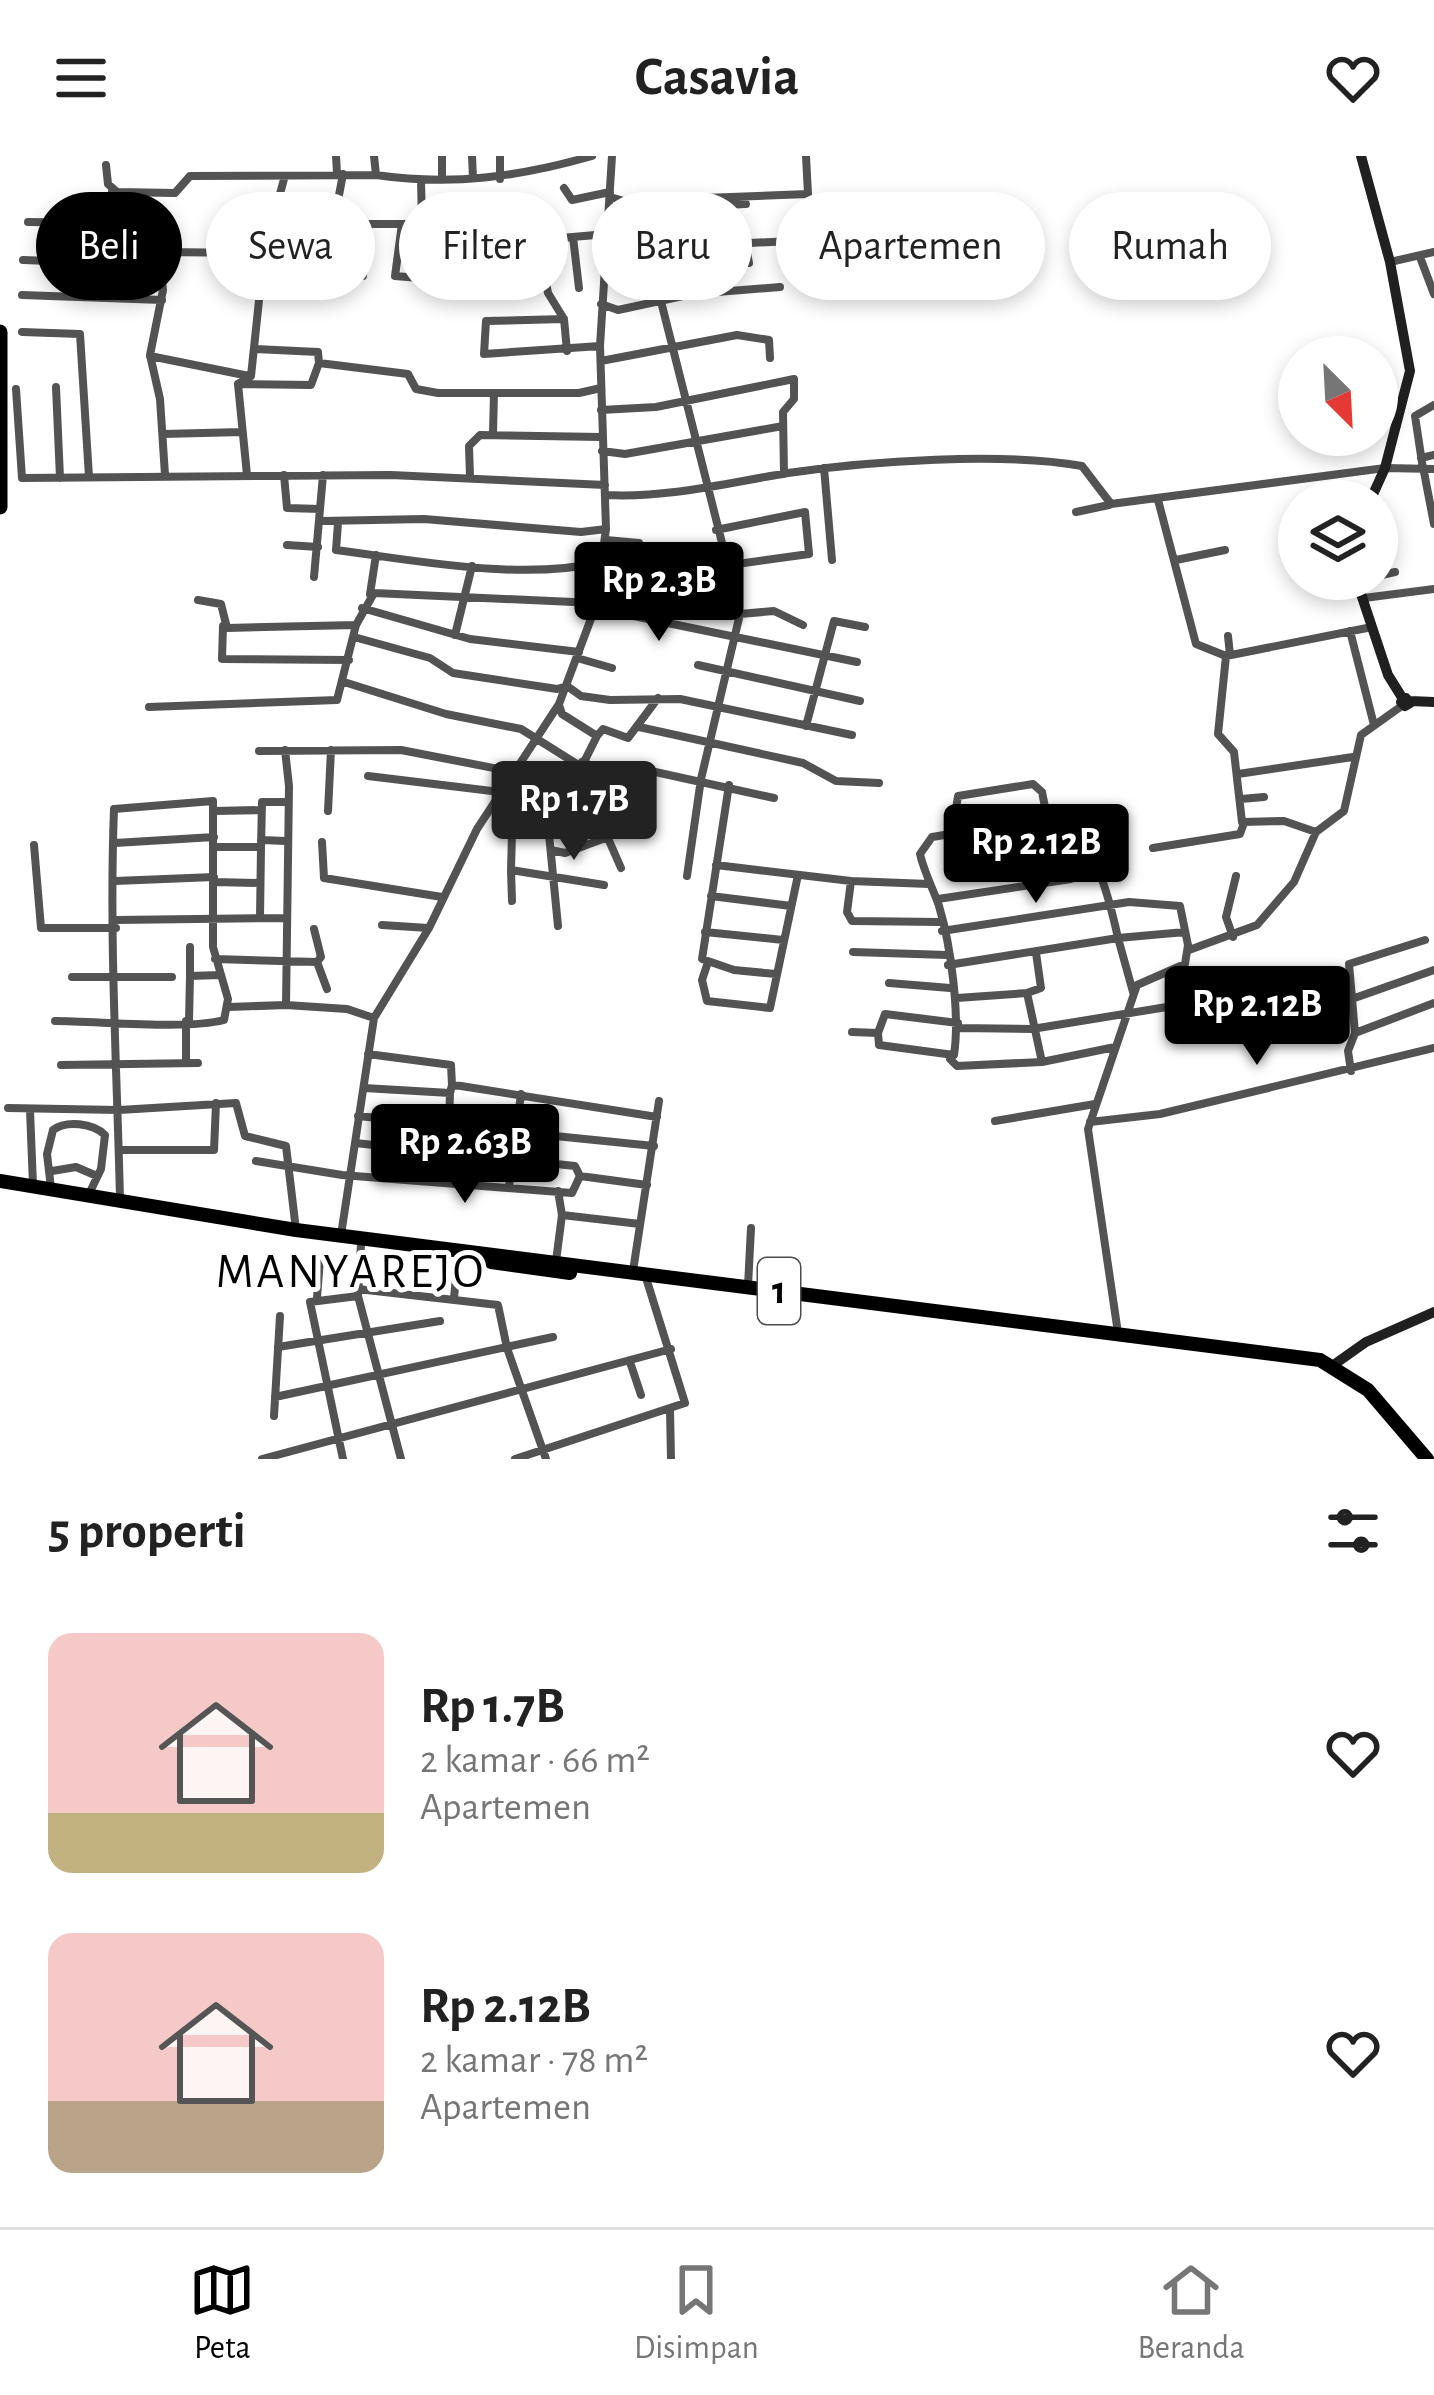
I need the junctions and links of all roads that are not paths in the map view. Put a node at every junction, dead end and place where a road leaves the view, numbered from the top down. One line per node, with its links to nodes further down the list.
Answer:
1 (336, 156): 11 (street)
2 (374, 156): 12 (street)
3 (442, 156): 15 (street)
4 (472, 156): 13 (street)
5 (500, 156): 16 (street)
6 (592, 156): 16 (street)
7 (611, 156): 23 (street)
8 (806, 156): 24 (street)
9 (1361, 156): 35 (main road)
10 (106, 165): 19 (street)
11 (340, 173): 12 (street); 14 (street); 21 (street)
12 (376, 175): 17 (street)
13 (473, 178): 15 (street); 16 (street)
14 (284, 179): 19 (street); 20 (street)
15 (442, 179): 17 (street)
16 (500, 179)
17 (421, 180): 22 (street)
18 (564, 188): 25 (street)
19 (112, 191): 26 (street)
20 (280, 192)
21 (337, 192)
22 (421, 192)
23 (610, 192)
24 (808, 192)
25 (592, 197)
26 (28, 222)
27 (592, 235): 29 (street)
28 (568, 237): 29 (street)
29 (573, 237): 37 (street)
30 (399, 241): 36 (street)
31 (1434, 252): 32 (street)
32 (1420, 257): 35 (street); 38 (street)
33 (23, 260): 34 (street)
34 (36, 260)
35 (1390, 262): 77 (main road)
36 (399, 276)
37 (579, 288)
38 (1434, 293)
39 (22, 295): 40 (street)
40 (36, 296)
41 (162, 300): 54 (street)
42 (257, 300): 51 (street)
43 (555, 300): 47 (street)
44 (602, 300): 46 (street)
45 (658, 300): 46 (street); 52 (street)
46 (602, 304): 50 (street)
47 (564, 319): 53 (street); 53 (street)
48 (0, 332): 91 (highway)
49 (22, 332): 83 (street)
50 (600, 346): 53 (street); 56 (street)
51 (255, 349): 57 (street); 58 (street)
52 (671, 349): 55 (street); 56 (street); 64 (street)
53 (567, 351)
54 (150, 356): 58 (street); 70 (street)
55 (770, 358)
56 (601, 362): 61 (street)
57 (320, 363): 59 (street); 63 (street)
58 (251, 376): 59 (street)
59 (238, 383): 68 (street)
60 (56, 387): 85 (street)
61 (602, 388): 63 (street); 66 (street)
62 (16, 389): 85 (street)
63 (494, 393): 69 (street)
64 (683, 401): 66 (street); 67 (street); 72 (street)
65 (1434, 406): 75 (street)
66 (600, 409): 71 (street)
67 (783, 426): 72 (street); 78 (street)
68 (242, 432): 70 (street); 79 (street)
69 (493, 433): 71 (street); 84 (street)
70 (164, 434): 82 (street)
71 (601, 437): 73 (street)
72 (695, 442): 73 (street); 87 (street)
73 (602, 451): 88 (street)
74 (1434, 455): 75 (street)
75 (1426, 467): 77 (street); 94 (street)
76 (824, 468): 78 (street); 90 (street); 92 (street)
77 (1385, 468): 86 (main road); 89 (street)
78 (784, 474): 87 (street)
79 (247, 475): 80 (street); 82 (street)
80 (284, 475): 81 (street); 93 (street)
81 (322, 475): 84 (street); 93 (street)
82 (164, 476): 83 (street)
83 (89, 477): 85 (street)
84 (470, 477): 88 (street)
85 (60, 478)
86 (1380, 480)
87 (707, 489): 88 (street); 100 (street)
88 (605, 490): 101 (street)
89 (1158, 500): 90 (street); 108 (street)
90 (1111, 504): 96 (street)
91 (0, 507)
92 (828, 508): 95 (street); 107 (street)
93 (320, 509): 97 (street)
94 (1433, 511): 99 (street)
95 (806, 512): 100 (street); 110 (street)
96 (1076, 512)
97 (322, 521): 98 (street); 104 (street)
98 (338, 523): 101 (street); 106 (street)
99 (1434, 524)
100 (716, 530): 110 (street)
101 (606, 535): 102 (street); 109 (street)
102 (639, 543)
103 (287, 545): 104 (street)
104 (318, 548): 112 (street)
105 (1225, 550): 108 (street)
106 (376, 555): 111 (street); 115 (street)
107 (832, 560)
108 (1176, 560): 137 (street)
109 (604, 562): 111 (street); 121 (street)
110 (727, 565): 116 (street); 120 (street)
111 (472, 566): 117 (street)
112 (314, 577)
113 (1434, 589): 114 (street)
114 (1398, 594)
115 (370, 595): 117 (street); 122 (street)
116 (617, 595): 120 (street); 123 (street)
117 (464, 598): 121 (street); 131 (street)
118 (1365, 600): 129 (main road)
119 (198, 601): 127 (street)
120 (736, 601): 124 (street)
121 (595, 606): 123 (street); 136 (street)
122 (362, 608): 125 (street); 131 (street)
123 (616, 613): 133 (street)
124 (740, 614): 126 (street); 133 (street)
125 (356, 625): 127 (street); 134 (street)
126 (803, 625)
127 (223, 626): 138 (street)
128 (865, 627): 135 (street)
129 (1373, 627): 130 (street); 148 (main road)
130 (1350, 632): 137 (street); 153 (street)
131 (454, 635): 136 (street)
132 (1228, 636): 137 (street)
133 (735, 637): 135 (street); 142 (street)
134 (353, 638): 138 (street); 144 (street)
135 (824, 654): 139 (street); 145 (street)
136 (578, 655): 141 (street); 144 (street)
137 (1228, 655): 166 (street)
138 (350, 660): 143 (street)
139 (857, 662)
140 (698, 665): 142 (street)
141 (612, 668)
142 (727, 672): 145 (street); 152 (street)
143 (344, 682): 151 (street); 158 (street)
144 (567, 686): 146 (street); 150 (street)
145 (814, 691): 147 (street); 154 (street)
146 (658, 698): 152 (street); 155 (street)
147 (860, 701)
148 (1405, 702): 149 (main road); 153 (street)
149 (1434, 703)
150 (559, 704): 157 (street); 158 (street)
151 (149, 707)
152 (717, 707): 154 (street); 159 (street)
153 (1374, 725): 163 (street)
154 (806, 726): 156 (street)
155 (639, 727): 157 (street); 159 (street)
156 (852, 735)
157 (597, 736): 164 (street)
158 (537, 737): 164 (street); 165 (street)
159 (709, 742): 169 (street); 170 (street)
160 (285, 750): 161 (street); 162 (street); 177 (street)
161 (331, 750): 165 (street); 183 (street)
162 (259, 752)
163 (1353, 757): 166 (street); 186 (street)
164 (581, 764): 167 (street); 180 (street)
165 (514, 772): 172 (street)
166 (1238, 774): 176 (street)
167 (617, 775): 169 (street); 179 (street)
168 (368, 776): 172 (street)
169 (700, 779): 171 (street); 206 (street)
170 (879, 783)
171 (729, 785): 175 (street); 199 (street)
172 (504, 788): 173 (street); 215 (street)
173 (512, 796): 178 (street); 202 (street)
174 (1264, 797): 176 (street)
175 (774, 798)
176 (1240, 799): 185 (street)
177 (288, 802): 181 (street); 189 (street)
178 (546, 804): 180 (street); 197 (street)
179 (593, 804): 180 (street); 188 (street)
180 (563, 805)
181 (262, 810): 182 (street); 194 (street)
182 (214, 811): 190 (street); 193 (street)
183 (328, 811)
184 (1048, 822): 187 (street); 187 (street); 192 (street)
185 (1244, 824): 186 (street); 196 (street)
186 (1316, 832): 231 (street)
187 (952, 834): 212 (street)
188 (608, 837): 197 (street); 201 (street)
189 (286, 841): 194 (street); 222 (street)
190 (214, 842): 193 (street); 194 (street); 208 (street)
191 (322, 842): 215 (street)
192 (1084, 842): 198 (street); 203 (street)
193 (115, 843): 209 (street)
194 (261, 843): 211 (street)
195 (34, 845): 223 (street)
196 (1153, 848)
197 (551, 850): 204 (street)
198 (1000, 854)
199 (716, 865): 205 (street); 214 (street)
200 (1122, 865): 203 (street)
201 (621, 868)
202 (511, 870): 204 (street); 217 (street)
203 (1098, 873): 216 (street); 218 (street)
204 (554, 875): 213 (street); 225 (street)
205 (798, 875): 210 (street); 219 (street)
206 (687, 876)
207 (1236, 876): 231 (street)
208 (214, 880): 209 (street); 211 (street); 220 (street)
209 (115, 881): 223 (street)
210 (851, 881): 212 (street); 226 (street)
211 (260, 883): 221 (street)
212 (929, 884): 216 (street)
213 (604, 885)
214 (711, 896): 219 (street); 229 (street)
215 (442, 897): 227 (street)
216 (938, 899): 226 (street)
217 (512, 901)
218 (1110, 904): 226 (street); 230 (street); 232 (street)
219 (791, 906): 233 (street)
220 (214, 917): 221 (street); 223 (street); 240 (street)
221 (260, 918): 222 (street)
222 (285, 918): 239 (street)
223 (116, 924): 247 (street)
224 (382, 925): 227 (street)
225 (558, 926)
226 (942, 926): 241 (street)
227 (429, 928): 263 (street)
228 (314, 929): 242 (street)
229 (705, 932): 233 (street); 243 (street)
230 (1186, 932): 232 (street); 236 (street)
231 (1233, 937): 236 (street)
232 (1118, 938): 238 (street); 255 (street)
233 (782, 940): 245 (street)
234 (1425, 940): 257 (street)
235 (190, 947): 248 (street)
236 (1188, 951): 255 (street)
237 (853, 952): 241 (street)
238 (1036, 953): 241 (street); 254 (street)
239 (286, 958): 240 (street); 242 (street); 259 (street)
240 (214, 959): 246 (street)
241 (947, 960): 252 (street)
242 (316, 962): 253 (street)
243 (708, 962): 245 (street); 245 (street)
244 (1434, 970): 257 (street)
245 (776, 974)
246 (220, 975): 248 (street); 261 (street)
247 (117, 976): 249 (street); 250 (street); 265 (street)
248 (190, 976): 266 (street)
249 (72, 977)
250 (172, 977)
251 (889, 983): 252 (street)
252 (950, 988): 256 (street)
253 (327, 989)
254 (1027, 993): 256 (street); 268 (street)
255 (1133, 993): 262 (street)
256 (957, 998): 267 (street)
257 (1349, 1000): 271 (street)
258 (1434, 1003): 271 (street)
259 (286, 1005): 261 (street); 263 (street)
260 (1173, 1006): 262 (street)
261 (229, 1007): 266 (street)
262 (1127, 1010): 268 (street); 272 (street)
263 (374, 1018): 274 (street)
264 (56, 1021): 265 (street)
265 (117, 1021): 266 (street); 280 (street)
266 (188, 1022): 277 (street)
267 (958, 1026): 268 (street); 270 (street); 275 (street)
268 (1032, 1029): 276 (street)
269 (852, 1032): 270 (street)
270 (878, 1033): 275 (street)
271 (1355, 1033): 281 (street)
272 (1117, 1047): 276 (street); 287 (street)
273 (1434, 1048): 281 (street)
274 (368, 1054): 282 (street); 283 (street)
275 (950, 1059): 276 (street)
276 (1042, 1062)
277 (186, 1063): 278 (street); 280 (street)
278 (198, 1063)
279 (61, 1064): 280 (street)
280 (118, 1064): 290 (street)
281 (1351, 1071): 294 (street)
282 (364, 1088): 283 (street); 291 (street)
283 (451, 1089): 284 (street); 295 (street)
284 (521, 1094): 292 (street); 296 (street)
285 (659, 1101): 292 (street)
286 (216, 1103): 290 (street); 299 (street); 303 (street)
287 (1096, 1104): 293 (street); 294 (street)
288 (8, 1108): 289 (street)
289 (30, 1110): 290 (street); 310 (street)
290 (119, 1110): 299 (street)
291 (358, 1116): 295 (street); 297 (street)
292 (656, 1117): 298 (street)
293 (994, 1121)
294 (1090, 1122): 336 (street)
295 (448, 1123): 296 (street)
296 (517, 1128): 298 (street); 302 (street)
297 (355, 1143): 300 (street); 305 (street)
298 (654, 1146): 311 (street)
299 (119, 1150): 316 (street)
300 (419, 1151): 302 (street); 308 (street)
301 (256, 1161): 303 (street)
302 (514, 1161): 307 (street); 312 (street)
303 (290, 1166): 305 (street); 320 (street)
304 (52, 1171): 306 (street); 306 (street); 313 (street)
305 (350, 1175): 308 (street); 321 (street)
306 (97, 1176): 315 (street)
307 (580, 1176): 311 (street); 314 (street)
308 (415, 1180): 312 (street)
309 (0, 1185): 310 (highway, 1); 322 (highway, 1)
310 (33, 1185): 313 (highway, 1)
311 (647, 1185): 318 (street)
312 (509, 1187): 314 (street)
313 (51, 1188): 315 (highway, 1)
314 (558, 1191): 317 (street)
315 (88, 1196): 316 (highway, 1)
316 (120, 1201): 320 (highway, 1)
317 (562, 1215): 318 (street); 324 (street)
318 (640, 1224): 326 (street)
319 (752, 1228): 328 (street)
320 (296, 1229): 321 (highway, 1)
321 (340, 1235): 324 (highway, 1)
322 (360, 1256): 325 (highway, 1); 329 (street)
323 (320, 1258): 330 (street)
324 (556, 1262): 326 (highway, 1)
325 (457, 1267): 327 (highway, 1); 331 (street)
326 (633, 1271): 328 (highway, 1)
327 (647, 1281): 328 (highway, 1); 341 (street)
328 (747, 1290): 336 (highway, 1); 343 (highway, 1)
329 (358, 1293): 330 (street); 331 (street); 335 (street)
330 (317, 1298): 338 (street)
331 (454, 1298): 340 (street)
332 (1434, 1312): 343 (main road)
333 (280, 1316): 339 (street)
334 (440, 1321): 335 (street)
335 (366, 1333): 338 (street); 344 (street)
336 (1118, 1333): 343 (highway, 1)
337 (553, 1336): 340 (street)
338 (316, 1342): 339 (street); 345 (street)
339 (278, 1347): 348 (street)
340 (507, 1348): 344 (street); 346 (street)
341 (666, 1351): 342 (street); 349 (street)
342 (630, 1362): 346 (street); 347 (street)
343 (1341, 1373): 359 (highway)
344 (379, 1375): 345 (street); 351 (street)
345 (326, 1387): 348 (street); 352 (street)
346 (521, 1390): 351 (street); 353 (street)
347 (641, 1395)
348 (275, 1397): 350 (street)
349 (675, 1408): 353 (street); 358 (street)
350 (274, 1416)
351 (392, 1424): 352 (street); 356 (street)
352 (338, 1439): 354 (street); 355 (street)
353 (544, 1455): 357 (street)
354 (262, 1459)
355 (343, 1459)
356 (401, 1459)
357 (515, 1459)
358 (671, 1459)
359 (1426, 1459)

